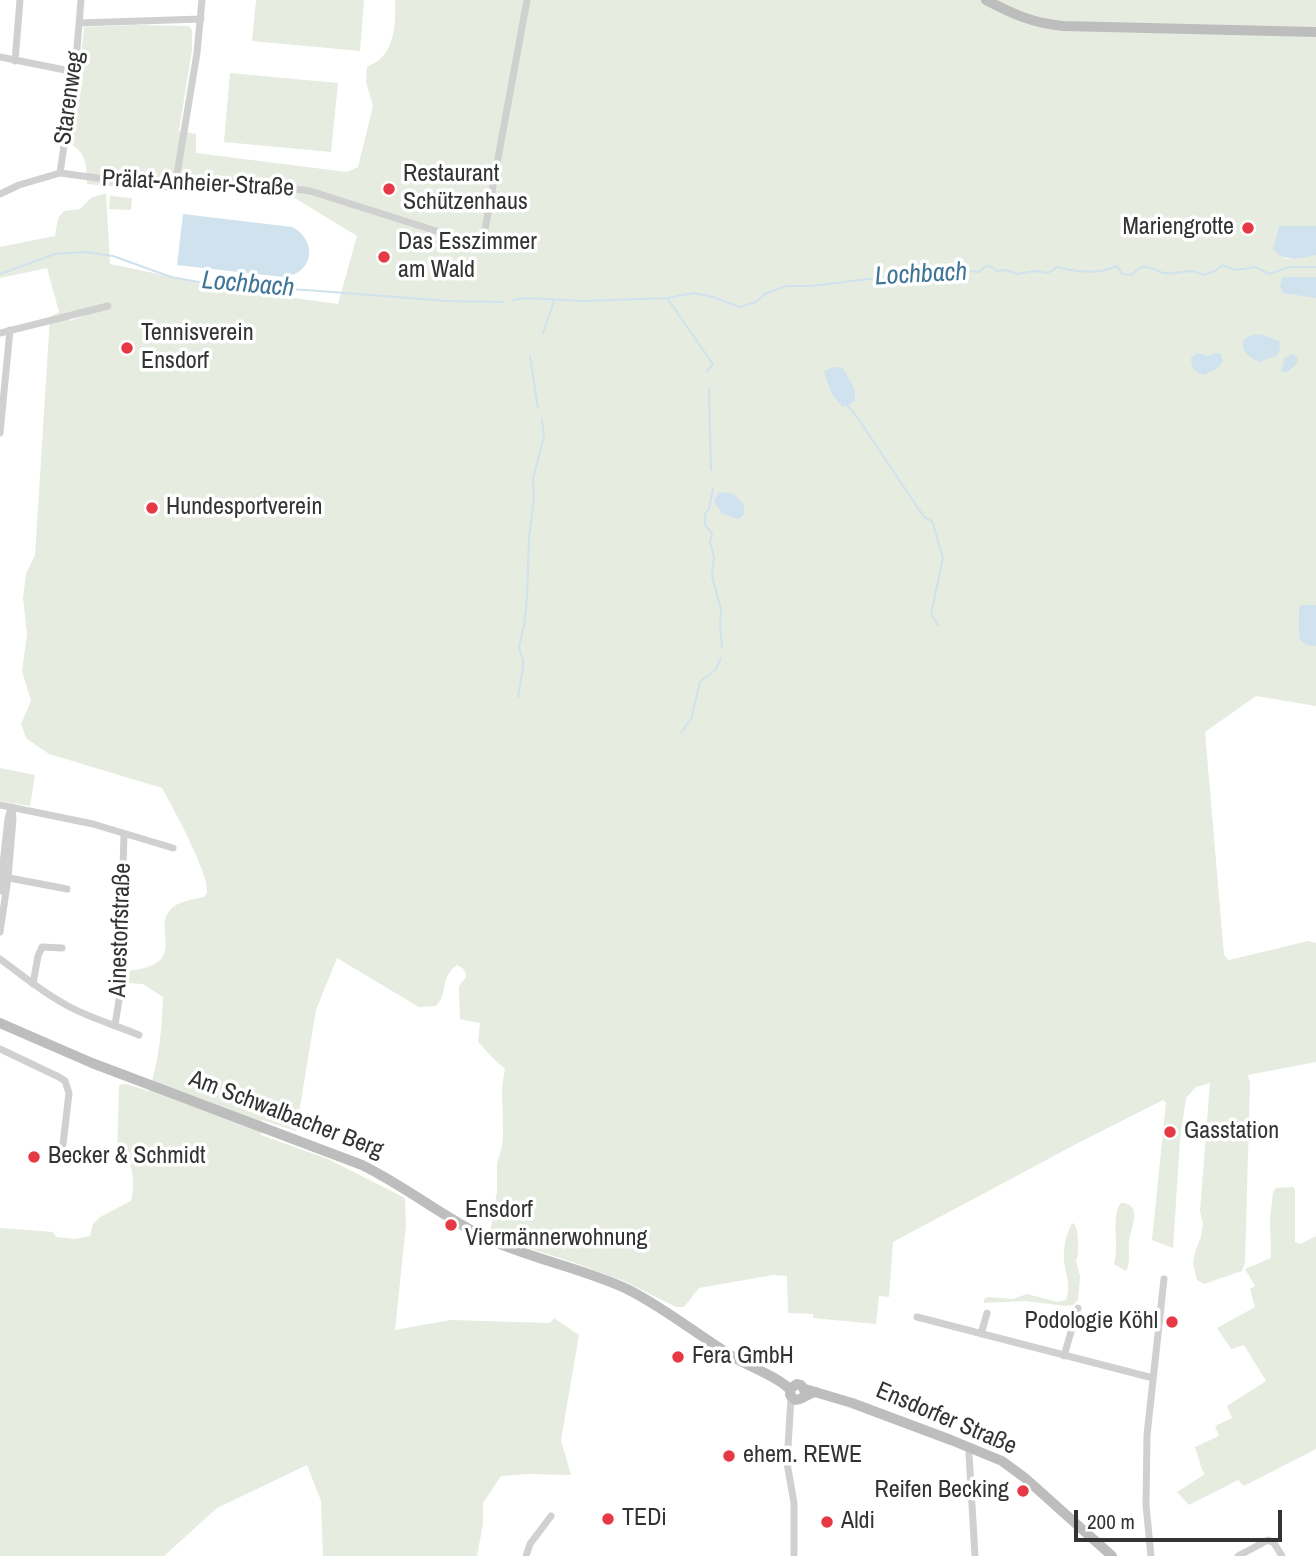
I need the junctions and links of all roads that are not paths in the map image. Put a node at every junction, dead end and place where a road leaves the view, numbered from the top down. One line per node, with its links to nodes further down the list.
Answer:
1 (20, 0): 10 (street)
2 (81, 0): 7 (street, Starenweg)
3 (202, 0): 6 (street)
4 (527, 0): 13 (street, Prälat-Anheier-Straße)
5 (986, 0): 8 (main road)
6 (201, 19): 7 (street, Starenweg); 13 (street)
7 (80, 23): 11 (street, Starenweg)
8 (1316, 32)
9 (0, 57): 10 (street)
10 (15, 61): 11 (street)
11 (75, 72): 12 (street, Starenweg)
12 (60, 173): 13 (street, Prälat-Anheier-Straße); 14 (street, Prälat-Anheier-Straße)
13 (176, 186)
14 (0, 194)
15 (108, 306): 16 (street)
16 (10, 330): 17 (street); 18 (street)
17 (0, 333)
18 (1, 421): 19 (street)
19 (0, 433)
20 (0, 805): 21 (street)
21 (12, 807): 22 (street); 24 (street)
22 (124, 834): 23 (street); 32 (street, Ainestorfstraße)
23 (173, 848)
24 (3, 877): 25 (street); 26 (street); 27 (street)
25 (67, 889)
26 (0, 891)
27 (0, 932)
28 (62, 947): 30 (street)
29 (0, 959): 30 (street)
30 (33, 984): 32 (street)
31 (0, 1023): 43 (main road, Am Schwalbacher Berg)
32 (115, 1025): 33 (street)
33 (139, 1035)
34 (0, 1049): 35 (street)
35 (56, 1156)
36 (1164, 1279): 42 (street)
37 (1078, 1308): 41 (street)
38 (987, 1313): 40 (street)
39 (917, 1317): 40 (street)
40 (981, 1334): 41 (street)
41 (1064, 1356): 42 (street)
42 (1153, 1378): 50 (street)
43 (797, 1393): 44 (main road, Ensdorfer Straße); 47 (street)
44 (971, 1447): 48 (street); 49 (main road, Ensdorfer Straße)
45 (551, 1516): 46 (street)
46 (526, 1556)
47 (794, 1556)
48 (975, 1556)
49 (1112, 1556)
50 (1151, 1556)
51 (1238, 1556): 52 (street)
52 (1282, 1556)

